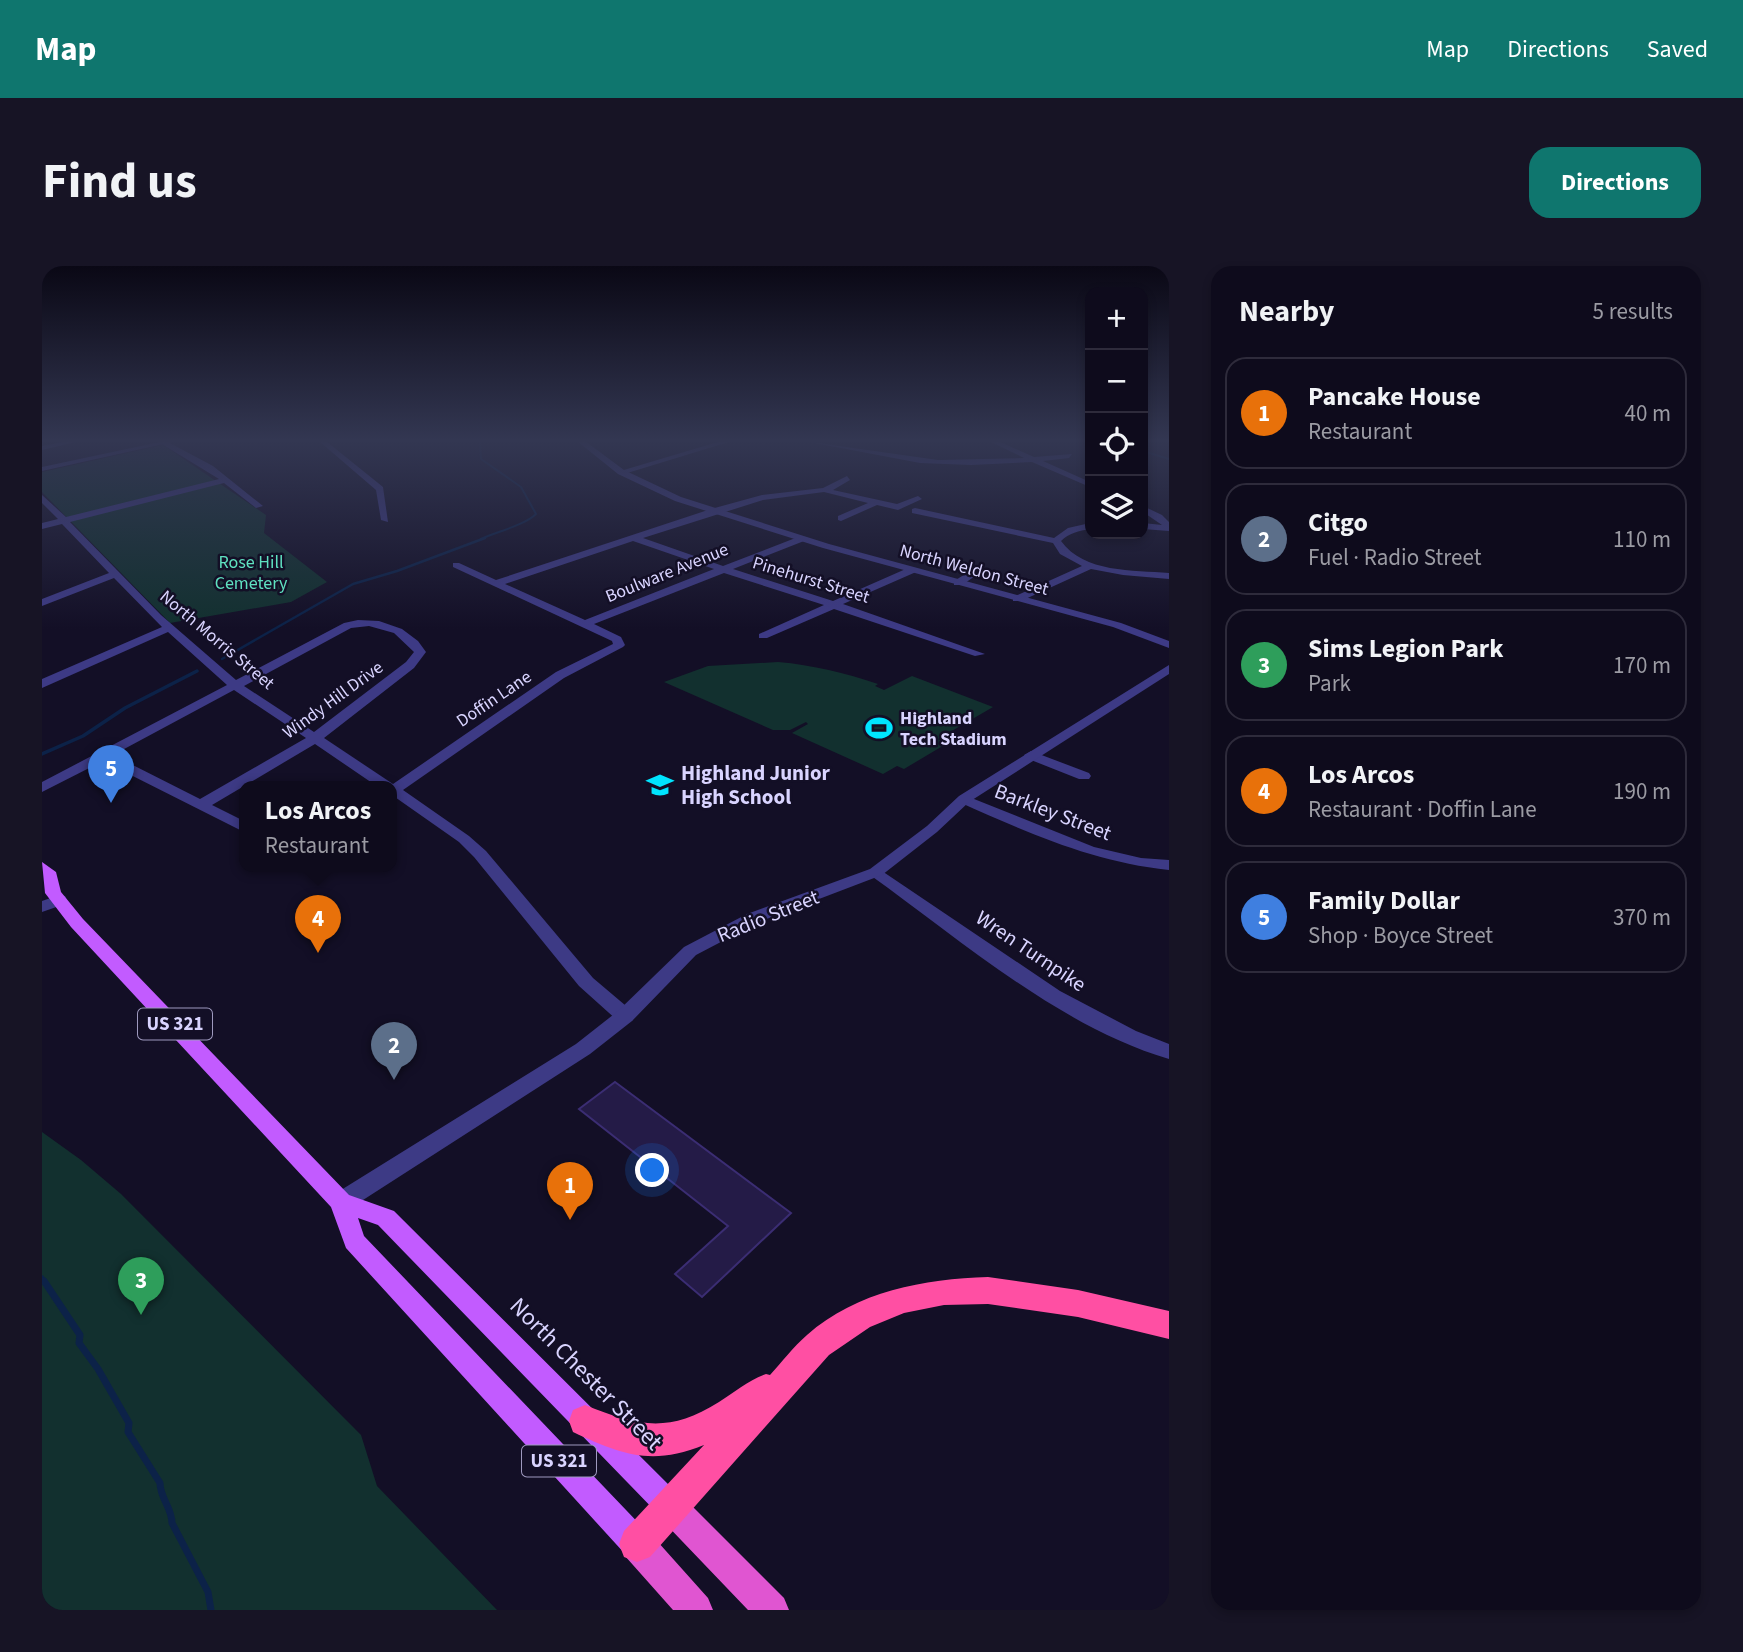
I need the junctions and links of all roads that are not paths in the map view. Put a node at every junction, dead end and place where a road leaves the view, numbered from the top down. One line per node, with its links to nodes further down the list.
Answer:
1 (48, 504): 15 (street, North Morris Street)
2 (130, 504): 15 (street)
3 (257, 504): 10 (street)
4 (382, 504): 16 (street)
5 (693, 504): 11 (street, North Weldon Street)
6 (741, 504): 11 (street)
7 (872, 504): 14 (street)
8 (884, 504): 9 (street)
9 (906, 504)
10 (260, 506)
11 (714, 511): 21 (street); 22 (street, North Weldon Street)
12 (915, 511): 23 (street)
13 (1148, 512): 20 (street)
14 (841, 518)
15 (64, 520): 17 (street); 29 (street, North Morris Street)
16 (385, 520)
17 (42, 526)
18 (1148, 526): 20 (street)
19 (1085, 527): 23 (street)
20 (1169, 528)
21 (632, 537): 26 (street, Pinehurst Street); 31 (street)
22 (801, 539): 26 (street, Boulware Avenue); 27 (street, North Weldon Street)
23 (1056, 541): 25 (street)
24 (456, 565): 31 (street)
25 (1090, 566): 30 (street); 33 (street)
26 (721, 570): 35 (street, Pinehurst Street); 36 (street, Boulware Avenue)
27 (912, 570): 32 (street, North Weldon Street); 35 (street)
28 (976, 572): 32 (street)
29 (116, 574): 34 (street); 37 (street, North Morris Street)
30 (1169, 576)
31 (496, 583): 36 (street)
32 (958, 583): 33 (street, North Weldon Street)
33 (1017, 599): 39 (street, North Weldon Street)
34 (42, 603)
35 (833, 606): 38 (street); 40 (street, Pinehurst Street)
36 (584, 624): 51 (street, Doffin Lane)
37 (168, 628): 42 (street); 43 (street, North Morris Street)
38 (763, 636)
39 (1169, 645)
40 (979, 654)
41 (1169, 669): 45 (street, Radio Street)
42 (42, 684)
43 (236, 686): 44 (street, North Morris Street); 44 (street, Windy Hill Drive); 46 (street)
44 (314, 739): 48 (street, Windy Hill Drive); 49 (street, North Morris Street)
45 (1031, 755): 47 (street); 54 (street, Radio Street)
46 (104, 756): 52 (street); 55 (street)
47 (1084, 776)
48 (242, 781)
49 (379, 781)
50 (239, 783): 55 (street, Windy Hill Drive)
51 (397, 785)
52 (42, 788)
53 (397, 793): 61 (street, North Morris Street)
54 (964, 799): 57 (street, Barkley Street); 59 (street, Radio Street)
55 (201, 805): 56 (street)
56 (239, 824)
57 (1169, 864)
58 (42, 867): 60 (main road, North Chester Street / US 321)
59 (876, 872): 61 (street, Radio Street); 62 (street, Wren Turnpike)
60 (49, 897): 63 (main road, North Chester Street / US 321)
61 (625, 1016): 63 (street, Radio Street)
62 (1169, 1052)
63 (341, 1202): 66 (main road, North Chester Street / US 321); 68 (main road, North Chester Street / US 321)
64 (1169, 1325): 65 (highway)
65 (802, 1364): 66 (highway); 67 (highway)
66 (585, 1422): 67 (main road, North Chester Street / US 321)
67 (670, 1506): 68 (highway); 70 (highway, North Chester Street / US 321)
68 (637, 1544): 69 (highway, North Chester Street / US 321)
69 (696, 1610)
70 (772, 1610)

